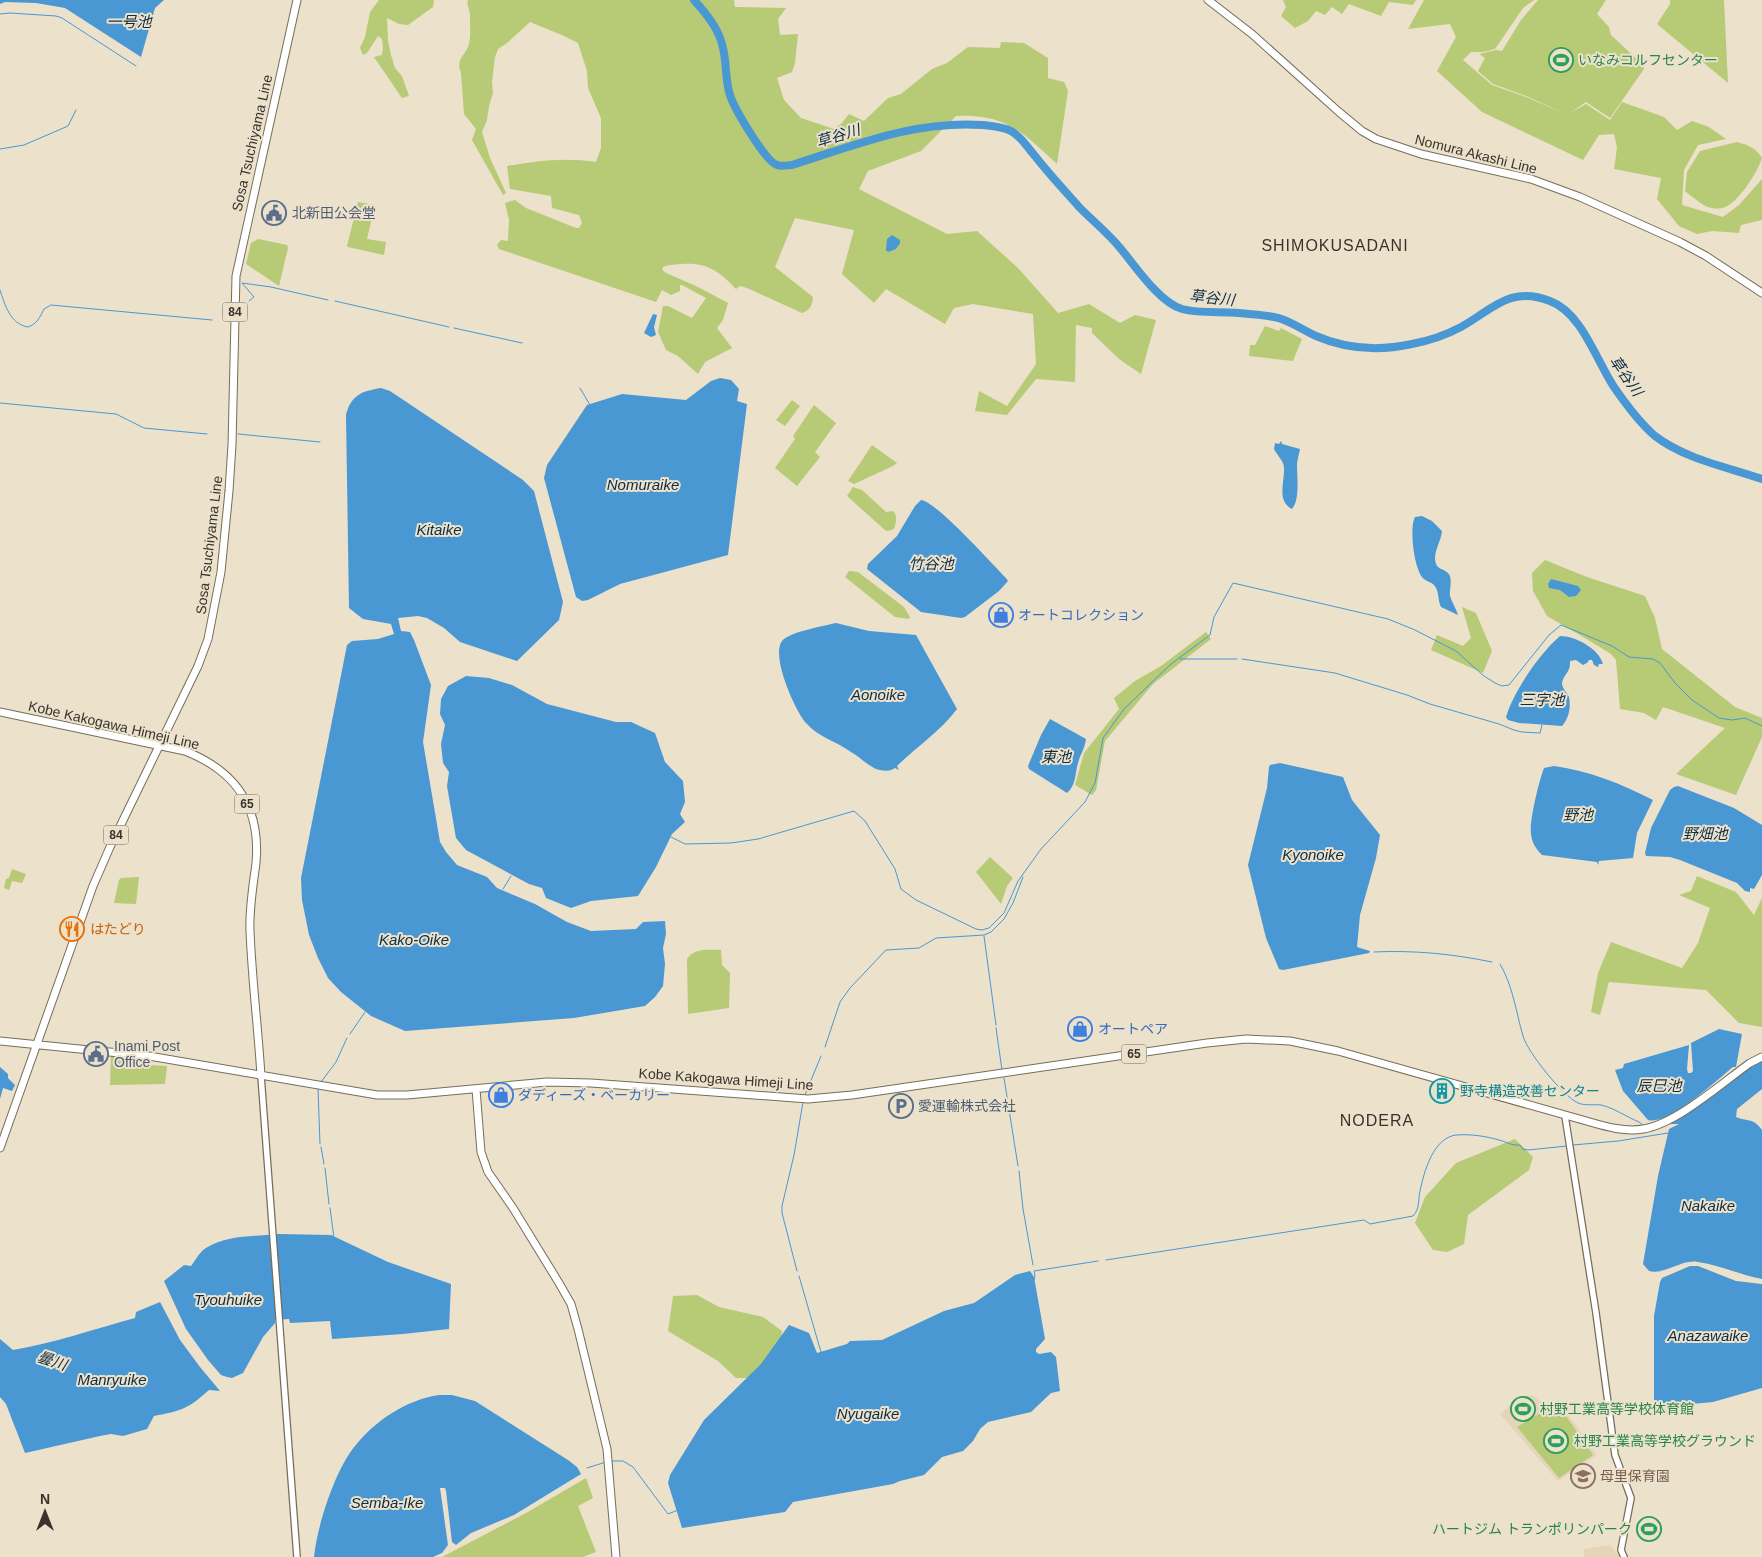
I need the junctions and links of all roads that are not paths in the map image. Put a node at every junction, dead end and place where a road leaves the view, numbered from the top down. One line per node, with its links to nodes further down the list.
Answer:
1 (297, 0): 5 (main road, Sosa Tsuchiyama Line / 84)
2 (1208, 0): 3 (main road, Nomura Akashi Line)
3 (1762, 293)
4 (0, 712): 5 (main road, Kobe Kakogawa Himeji Line / 65)
5 (160, 745): 7 (main road, Sosa Tsuchiyama Line / 84); 9 (main road, Kobe Kakogawa Himeji Line / 65)
6 (0, 1042): 7 (main road)
7 (35, 1045): 9 (main road); 12 (main road, Sosa Tsuchiyama Line / 84)
8 (1762, 1057): 11 (main road, Kobe Kakogawa Himeji Line / 65)
9 (261, 1076): 10 (main road, Kobe Kakogawa Himeji Line / 65); 13 (street)
10 (476, 1089): 11 (main road, Kobe Kakogawa Himeji Line / 65); 14 (main road)
11 (1565, 1116): 15 (street)
12 (0, 1148)
13 (297, 1557)
14 (616, 1557)
15 (1624, 1557)

